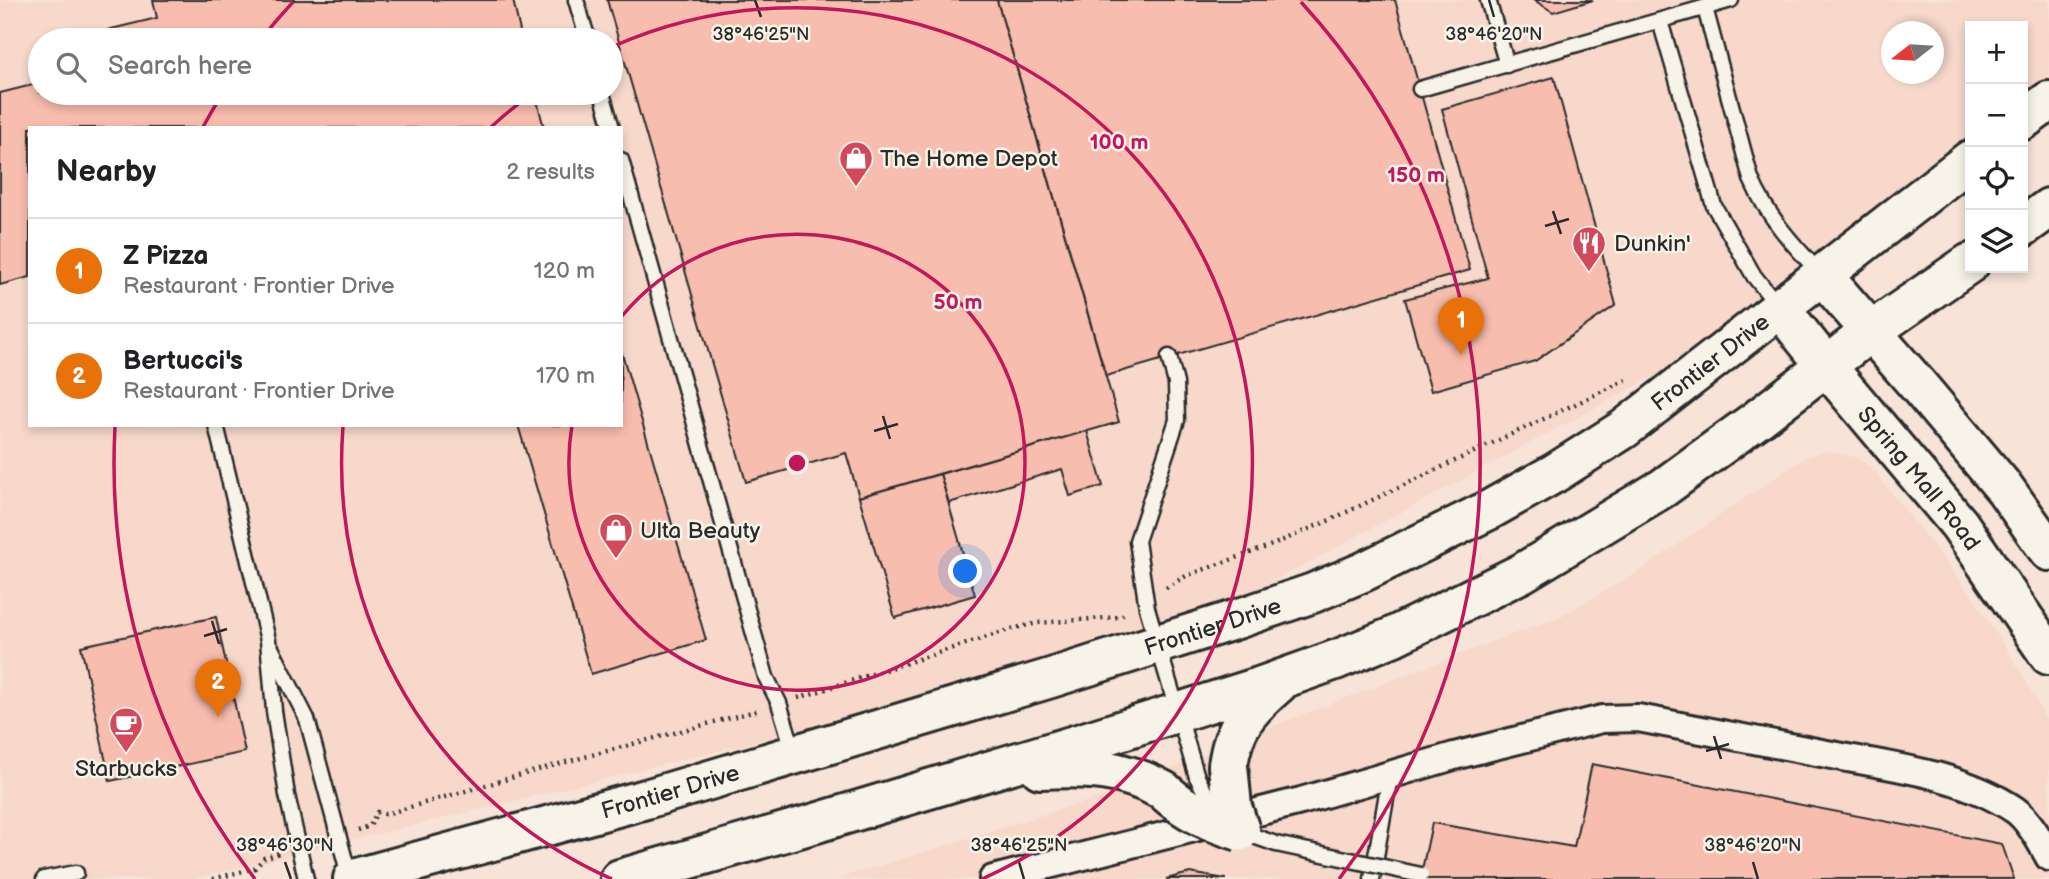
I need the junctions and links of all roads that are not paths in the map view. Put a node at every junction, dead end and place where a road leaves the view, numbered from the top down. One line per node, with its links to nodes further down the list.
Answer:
1 (576, 0): 6 (lane)
2 (1488, 0): 7 (lane)
3 (1731, 0): 4 (lane)
4 (1705, 8): 5 (lane); 18 (lane)
5 (1660, 21): 7 (lane); 19 (lane)
6 (584, 28)
7 (1507, 65): 8 (lane)
8 (1420, 89)
9 (2049, 101): 11 (main road)
10 (605, 105): 12 (lane)
11 (2028, 116)
12 (611, 126)
13 (1965, 163): 18 (main road, Frontier Drive)
14 (623, 167): 30 (lane)
15 (2049, 208): 16 (main road)
16 (2028, 223)
17 (1965, 266): 20 (main road)
18 (1822, 275): 19 (main road, Frontier Drive); 20 (main road)
19 (1780, 308): 22 (main road, Spring Mall Road); 26 (main road, Frontier Drive)
20 (1870, 332): 22 (main road); 24 (main road)
21 (1169, 358): 26 (lane)
22 (1826, 366): 27 (main road, Spring Mall Road); 28 (main road)
23 (216, 427): 25 (lane)
24 (2049, 551)
25 (268, 640): 39 (lane); 40 (lane)
26 (1157, 644): 29 (lane); 30 (main road, Frontier Drive)
27 (2049, 655)
28 (1286, 677): 29 (main road); 32 (main road)
29 (1177, 712): 32 (lane); 33 (main road)
30 (794, 755): 40 (main road, Frontier Drive)
31 (1391, 776): 35 (street); 42 (street); 43 (lane)
32 (1196, 778): 33 (main road); 34 (main road, bridge); 34 (main road, bridge)
33 (958, 780): 41 (main road)
34 (1240, 831): 37 (lane, bridge)
35 (2049, 857)
36 (76, 873): 38 (lane)
37 (1421, 874)
38 (44, 879)
39 (306, 879)
40 (352, 879)
41 (620, 879)
42 (993, 879)
43 (1372, 879)

